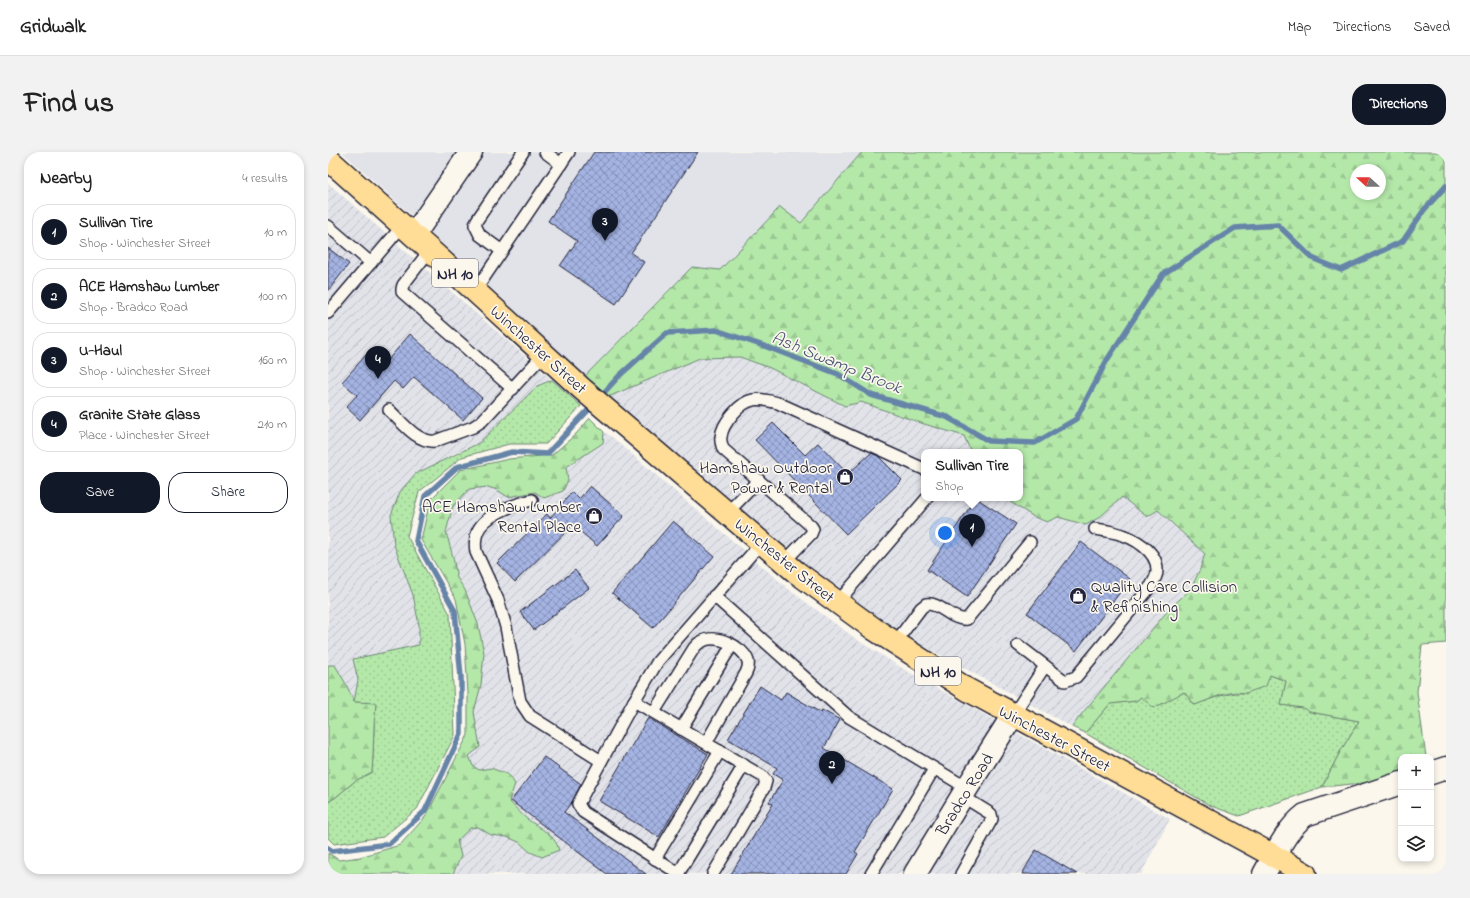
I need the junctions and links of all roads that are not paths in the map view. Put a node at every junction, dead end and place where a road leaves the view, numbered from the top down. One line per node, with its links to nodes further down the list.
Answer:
1 (471, 152): 8 (street)
2 (523, 152): 10 (lane)
3 (545, 152): 6 (lane)
4 (569, 152): 6 (lane)
5 (328, 159): 8 (main road, Winchester Street / NH 10)
6 (561, 164): 10 (lane)
7 (328, 226): 11 (lane)
8 (408, 230): 9 (main road, Winchester Street / NH 10); 11 (lane)
9 (430, 250): 12 (main road, Winchester Street / NH 10); 15 (lane)
10 (502, 251): 12 (lane)
11 (371, 263): 13 (lane)
12 (475, 291): 14 (main road, Winchester Street / NH 10)
13 (328, 313)
14 (544, 354): 15 (lane); 21 (main road, Winchester Street / NH 10)
15 (513, 389): 16 (lane)
16 (389, 410)
17 (921, 468): 18 (lane)
18 (759, 480): 21 (lane); 25 (lane)
19 (532, 500): 38 (lane)
20 (924, 501): 27 (lane)
21 (727, 513): 23 (main road, Winchester Street / NH 10)
22 (1095, 529): 31 (lane)
23 (762, 542): 25 (main road, Winchester Street / NH 10); 26 (lane)
24 (1030, 542): 28 (lane)
25 (784, 562): 27 (main road, Winchester Street / NH 10)
26 (714, 596): 32 (lane); 41 (lane)
27 (837, 603): 28 (main road, Winchester Street / NH 10)
28 (895, 643): 34 (main road, Winchester Street / NH 10)
29 (732, 645): 33 (lane); 35 (lane); 36 (lane)
30 (1018, 645): 31 (lane)
31 (1045, 666): 34 (lane)
32 (634, 701): 33 (lane); 38 (lane)
33 (654, 712): 35 (lane)
34 (1013, 715): 44 (street, Bradco Road); 46 (main road, Winchester Street / NH 10)
35 (681, 728): 36 (lane)
36 (706, 743): 37 (lane)
37 (720, 751): 39 (lane); 45 (lane)
38 (601, 761): 45 (lane)
39 (744, 765): 47 (lane); 48 (lane)
40 (1446, 768): 42 (street)
41 (934, 769): 44 (lane); 49 (lane)
42 (1434, 772)
43 (1398, 784): 46 (street)
44 (964, 792): 50 (street, Bradco Road); 51 (lane)
45 (655, 859): 47 (lane)
46 (1269, 865): 52 (main road, Winchester Street / NH 10)
47 (678, 874)
48 (713, 874)
49 (871, 874)
50 (916, 874)
51 (961, 874)
52 (1305, 874)

